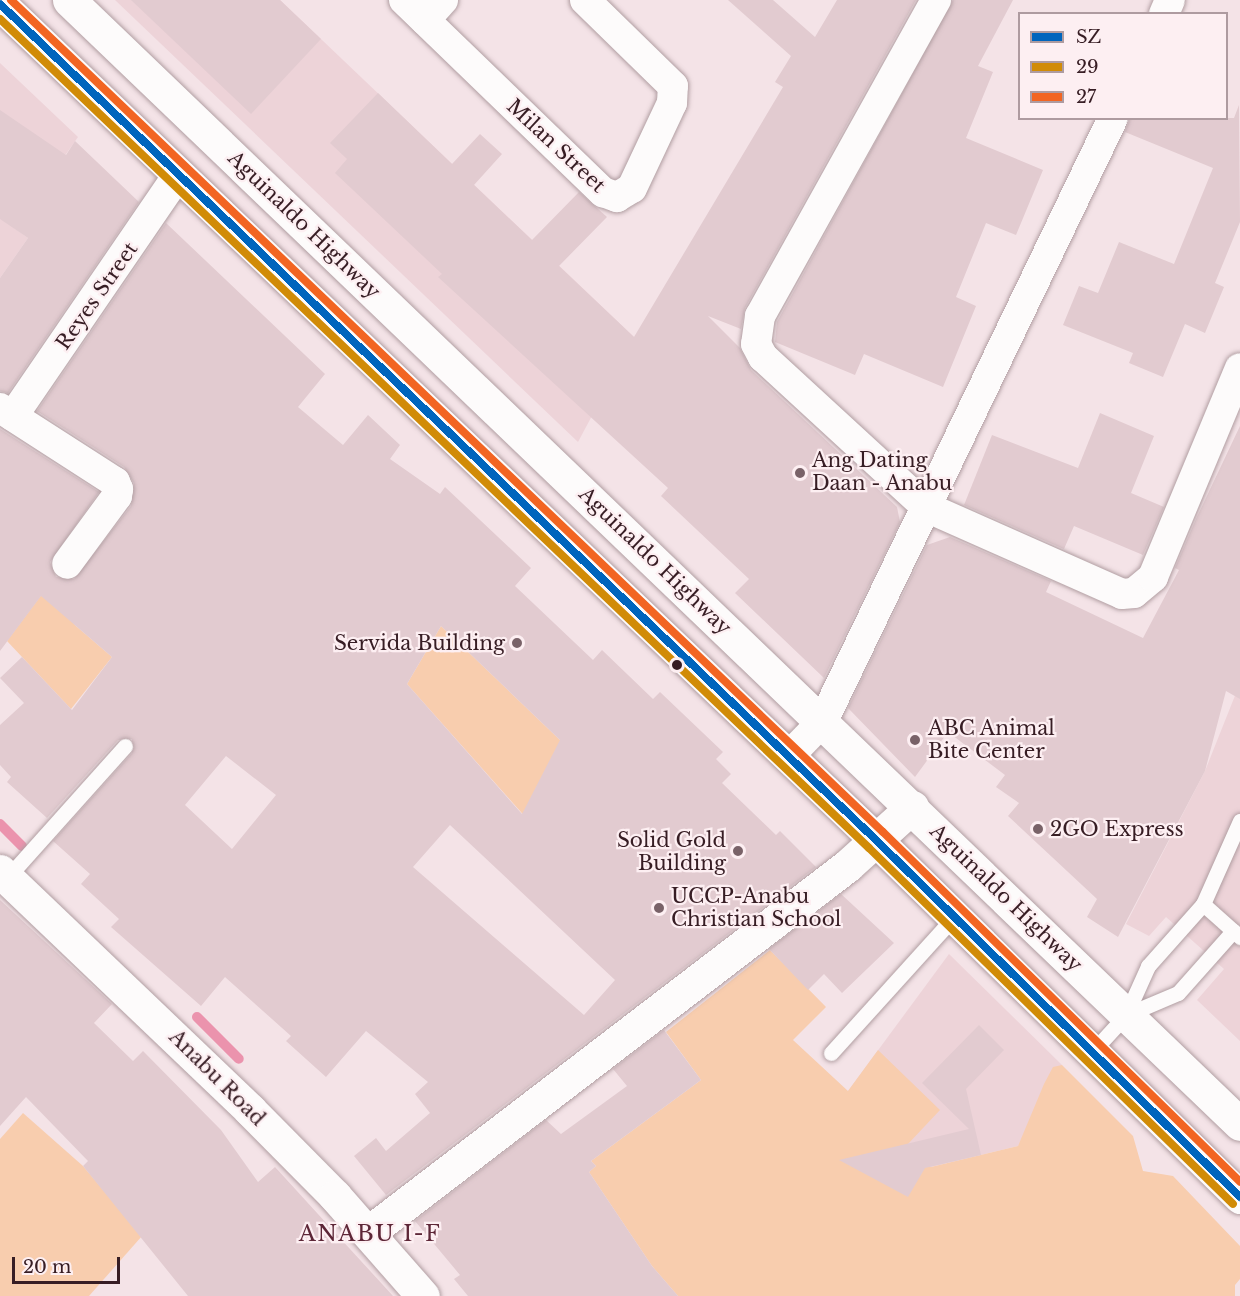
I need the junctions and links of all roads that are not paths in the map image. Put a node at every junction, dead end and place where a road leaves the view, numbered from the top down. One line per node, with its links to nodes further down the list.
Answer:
1 (69, 0): 8 (main road, Aguinaldo Highway)
2 (585, 0): 5 (street, Milan Street)
3 (936, 0): 12 (street)
4 (0, 4): 7 (main road)
5 (424, 7)
6 (1112, 120): 12 (street)
7 (178, 175): 9 (main road); 11 (street, Reyes Street)
8 (339, 258): 9 (main road); 14 (main road, Aguinaldo Highway)
9 (304, 294): 16 (main road)
10 (1240, 368): 12 (street)
11 (7, 412): 13 (street)
12 (926, 507): 14 (street)
13 (68, 564)
14 (823, 721): 16 (street); 17 (main road, Aguinaldo Highway)
15 (125, 746): 20 (lane)
16 (788, 757): 19 (main road)
17 (912, 807): 19 (main road); 24 (main road, Aguinaldo Highway)
18 (1240, 822): 21 (lane)
19 (876, 840): 22 (main road); 29 (main road)
20 (3, 875): 29 (main road, Anabu Road)
21 (1203, 904): 23 (lane); 24 (lane)
22 (954, 917): 25 (main road); 26 (lane)
23 (1237, 934): 24 (lane)
24 (1126, 1015): 25 (lane); 27 (main road, Aguinaldo Highway)
25 (1092, 1052): 28 (main road)
26 (831, 1053)
27 (1240, 1124)
28 (1240, 1197)
29 (369, 1232): 30 (main road, Anabu Road)
30 (423, 1296)

